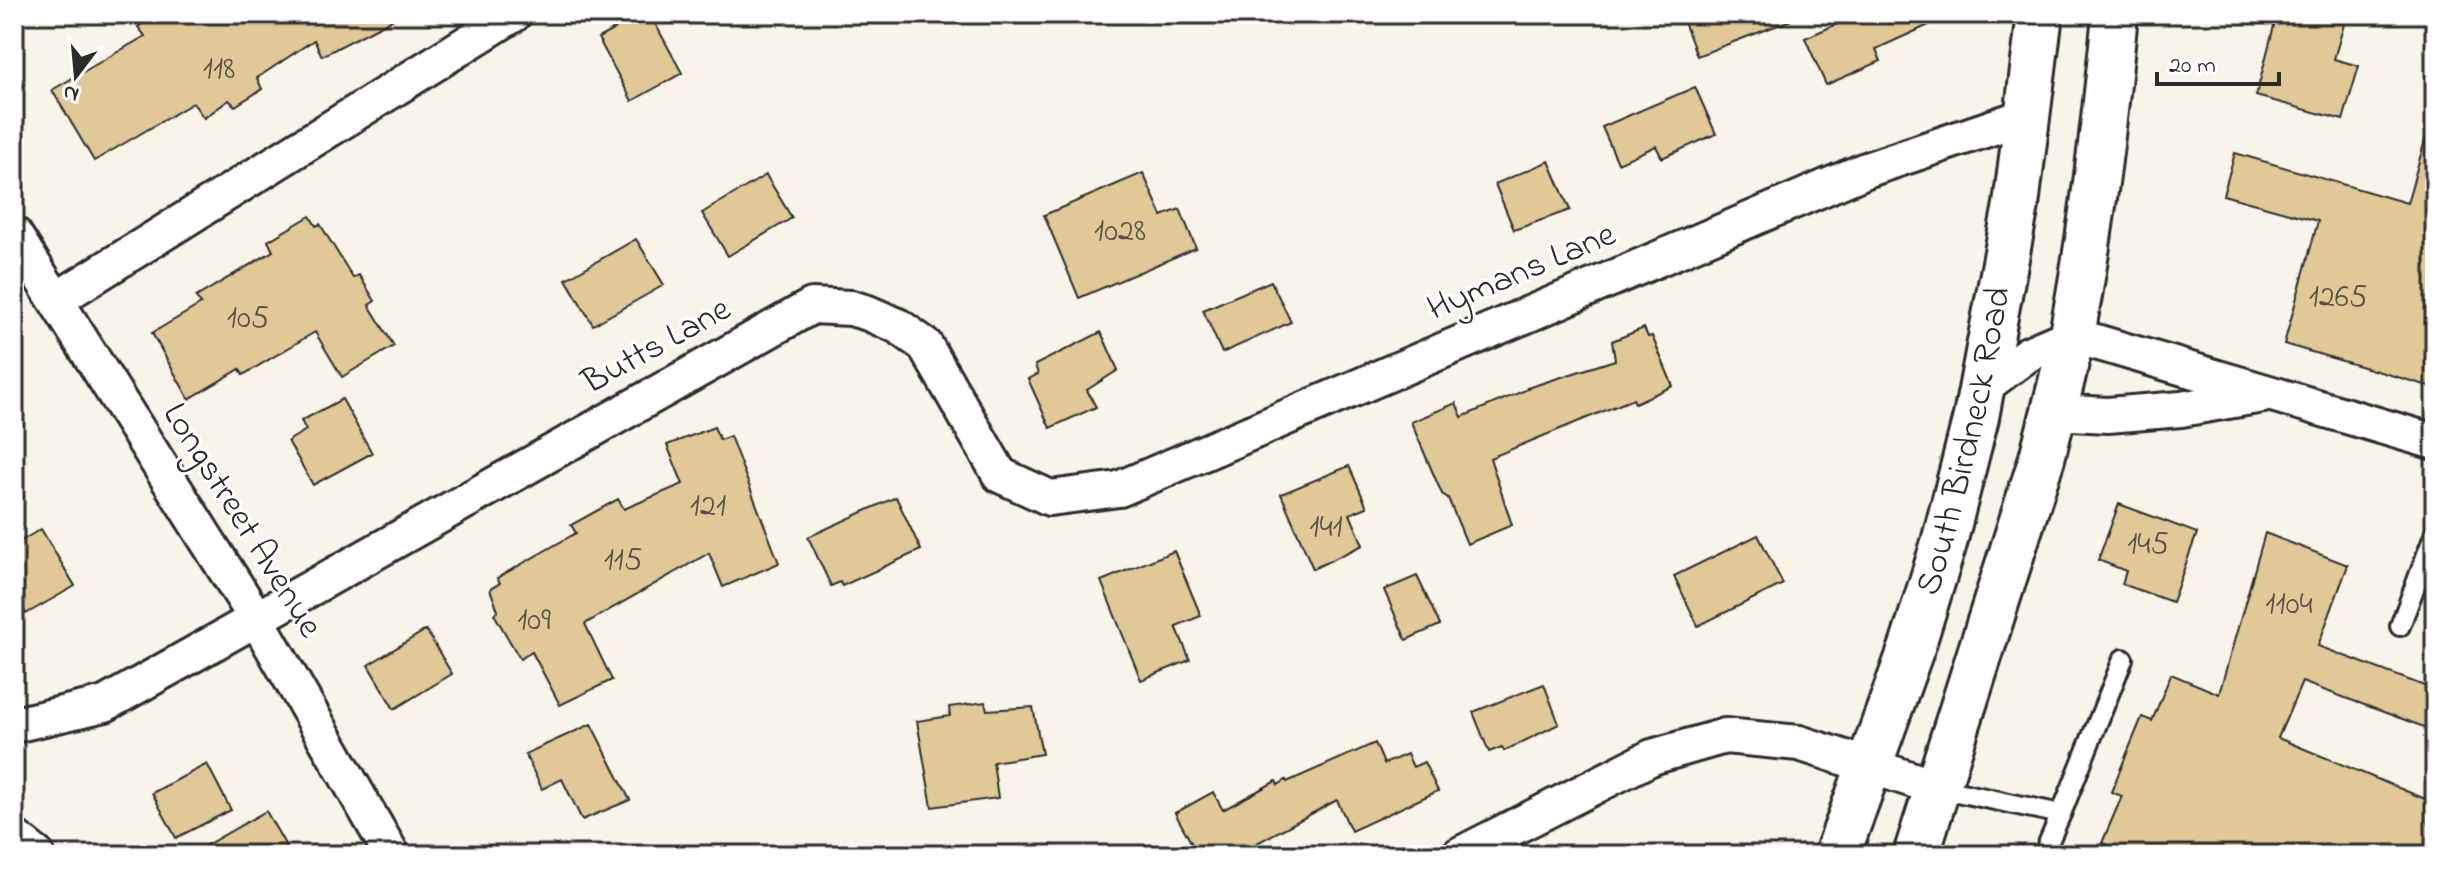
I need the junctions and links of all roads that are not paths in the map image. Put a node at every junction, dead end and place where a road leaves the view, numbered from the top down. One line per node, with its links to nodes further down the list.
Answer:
1 (514, 14): 6 (street)
2 (2040, 14): 4 (main road, South Birdneck Road)
3 (2115, 14): 7 (main road, South Birdneck Road)
4 (2026, 116): 8 (main road, South Birdneck Road); 12 (street, Hymans Lane)
5 (14, 234): 6 (street, Longstreet Avenue)
6 (56, 300): 14 (street, Longstreet Avenue)
7 (2072, 335): 8 (street); 9 (street); 10 (main road, South Birdneck Road)
8 (1982, 388): 18 (main road, South Birdneck Road)
9 (2271, 393): 10 (street); 11 (street)
10 (2053, 412): 19 (main road, South Birdneck Road)
11 (2435, 442)
12 (1050, 498): 14 (street, Butts Lane)
13 (2435, 533): 15 (lane)
14 (256, 618): 17 (street, Butts Lane); 23 (street, Longstreet Avenue)
15 (2400, 626)
16 (2123, 659): 20 (lane)
17 (14, 725)
18 (1869, 763): 19 (street); 24 (street); 25 (main road, South Birdneck Road)
19 (1938, 788): 20 (lane); 26 (main road, South Birdneck Road)
20 (2061, 814): 27 (lane)
21 (14, 837): 22 (street)
22 (37, 855)
23 (392, 855)
24 (1459, 855)
25 (1837, 855)
26 (1916, 855)
27 (2043, 855)

